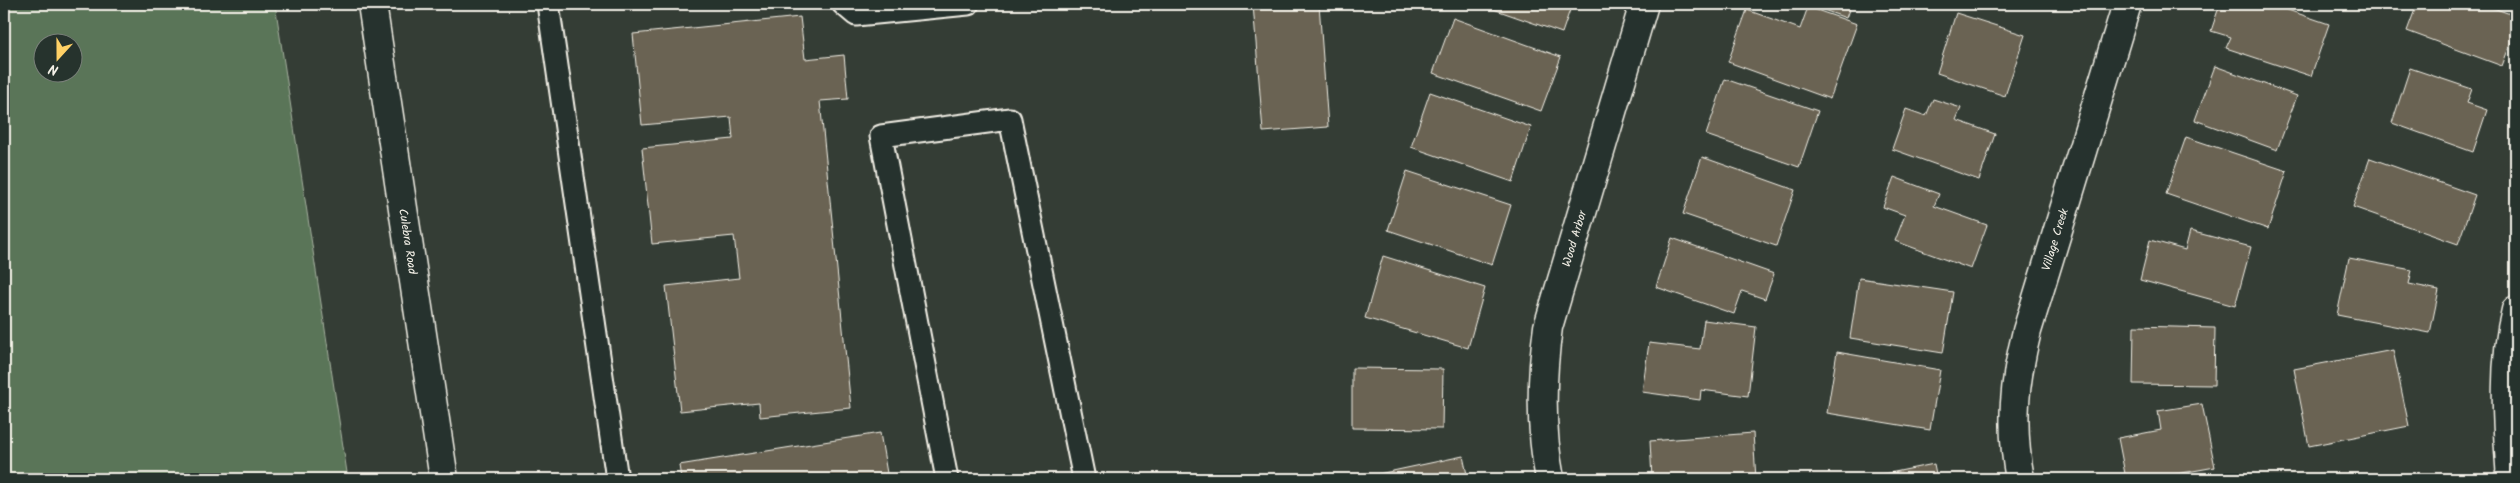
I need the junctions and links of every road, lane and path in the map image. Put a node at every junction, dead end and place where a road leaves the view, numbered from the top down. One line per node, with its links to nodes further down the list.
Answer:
1 (372, 4): 8 (street, Culebra Road)
2 (548, 4): 9 (lane)
3 (843, 4): 4 (lane)
4 (968, 4)
5 (1644, 4): 12 (street, Wood Arbor)
6 (2127, 4): 13 (street, Village Creek)
7 (2516, 310): 14 (street)
8 (444, 479)
9 (618, 479)
10 (948, 479): 11 (lane)
11 (1084, 479)
12 (1550, 479)
13 (2020, 479)
14 (2509, 479): 15 (street)
15 (2516, 479)

